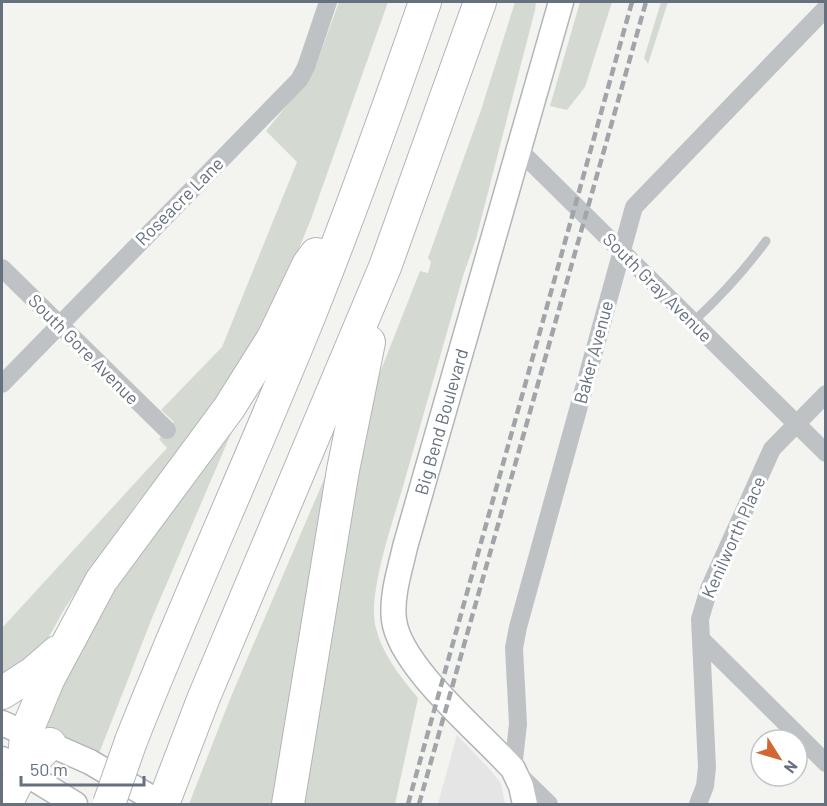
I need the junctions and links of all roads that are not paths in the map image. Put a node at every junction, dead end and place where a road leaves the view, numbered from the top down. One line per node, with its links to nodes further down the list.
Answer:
1 (328, 2): 13 (street, Roseacre Lane)
2 (425, 2): 7 (highway)
3 (480, 2): 10 (highway)
4 (561, 2): 6 (main road, Big Bend Boulevard)
5 (825, 8): 9 (street, Baker Avenue)
6 (519, 150): 9 (street, South Gray Avenue); 25 (main road, Big Bend Boulevard)
7 (357, 194): 20 (highway); 28 (highway, bridge)
8 (766, 241): 12 (lane)
9 (620, 252): 12 (street, South Gray Avenue); 25 (street, Baker Avenue)
10 (385, 267): 29 (highway); 30 (highway)
11 (2, 268): 13 (street, South Gore Avenue)
12 (693, 322): 16 (street, South Gray Avenue)
13 (59, 324): 14 (street, Roseacre Lane); 17 (street, South Gore Avenue)
14 (2, 384)
15 (825, 394): 16 (street, Kenilworth Place)
16 (796, 424): 18 (street, South Gray Avenue); 19 (street, Kenilworth Place)
17 (167, 430)
18 (825, 453)
19 (702, 640): 23 (street); 33 (street, Kenilworth Place)
20 (69, 641): 21 (highway); 22 (highway)
21 (2, 693)
22 (26, 734): 24 (highway); 29 (main road)
23 (825, 763)
24 (12, 766): 26 (highway); 27 (main road)
25 (513, 769): 31 (main road, Big Bend Boulevard); 32 (street)
26 (7, 804)
27 (75, 804)
28 (109, 804)
29 (163, 804)
30 (288, 804)
31 (525, 804)
32 (549, 804)
33 (698, 804)

